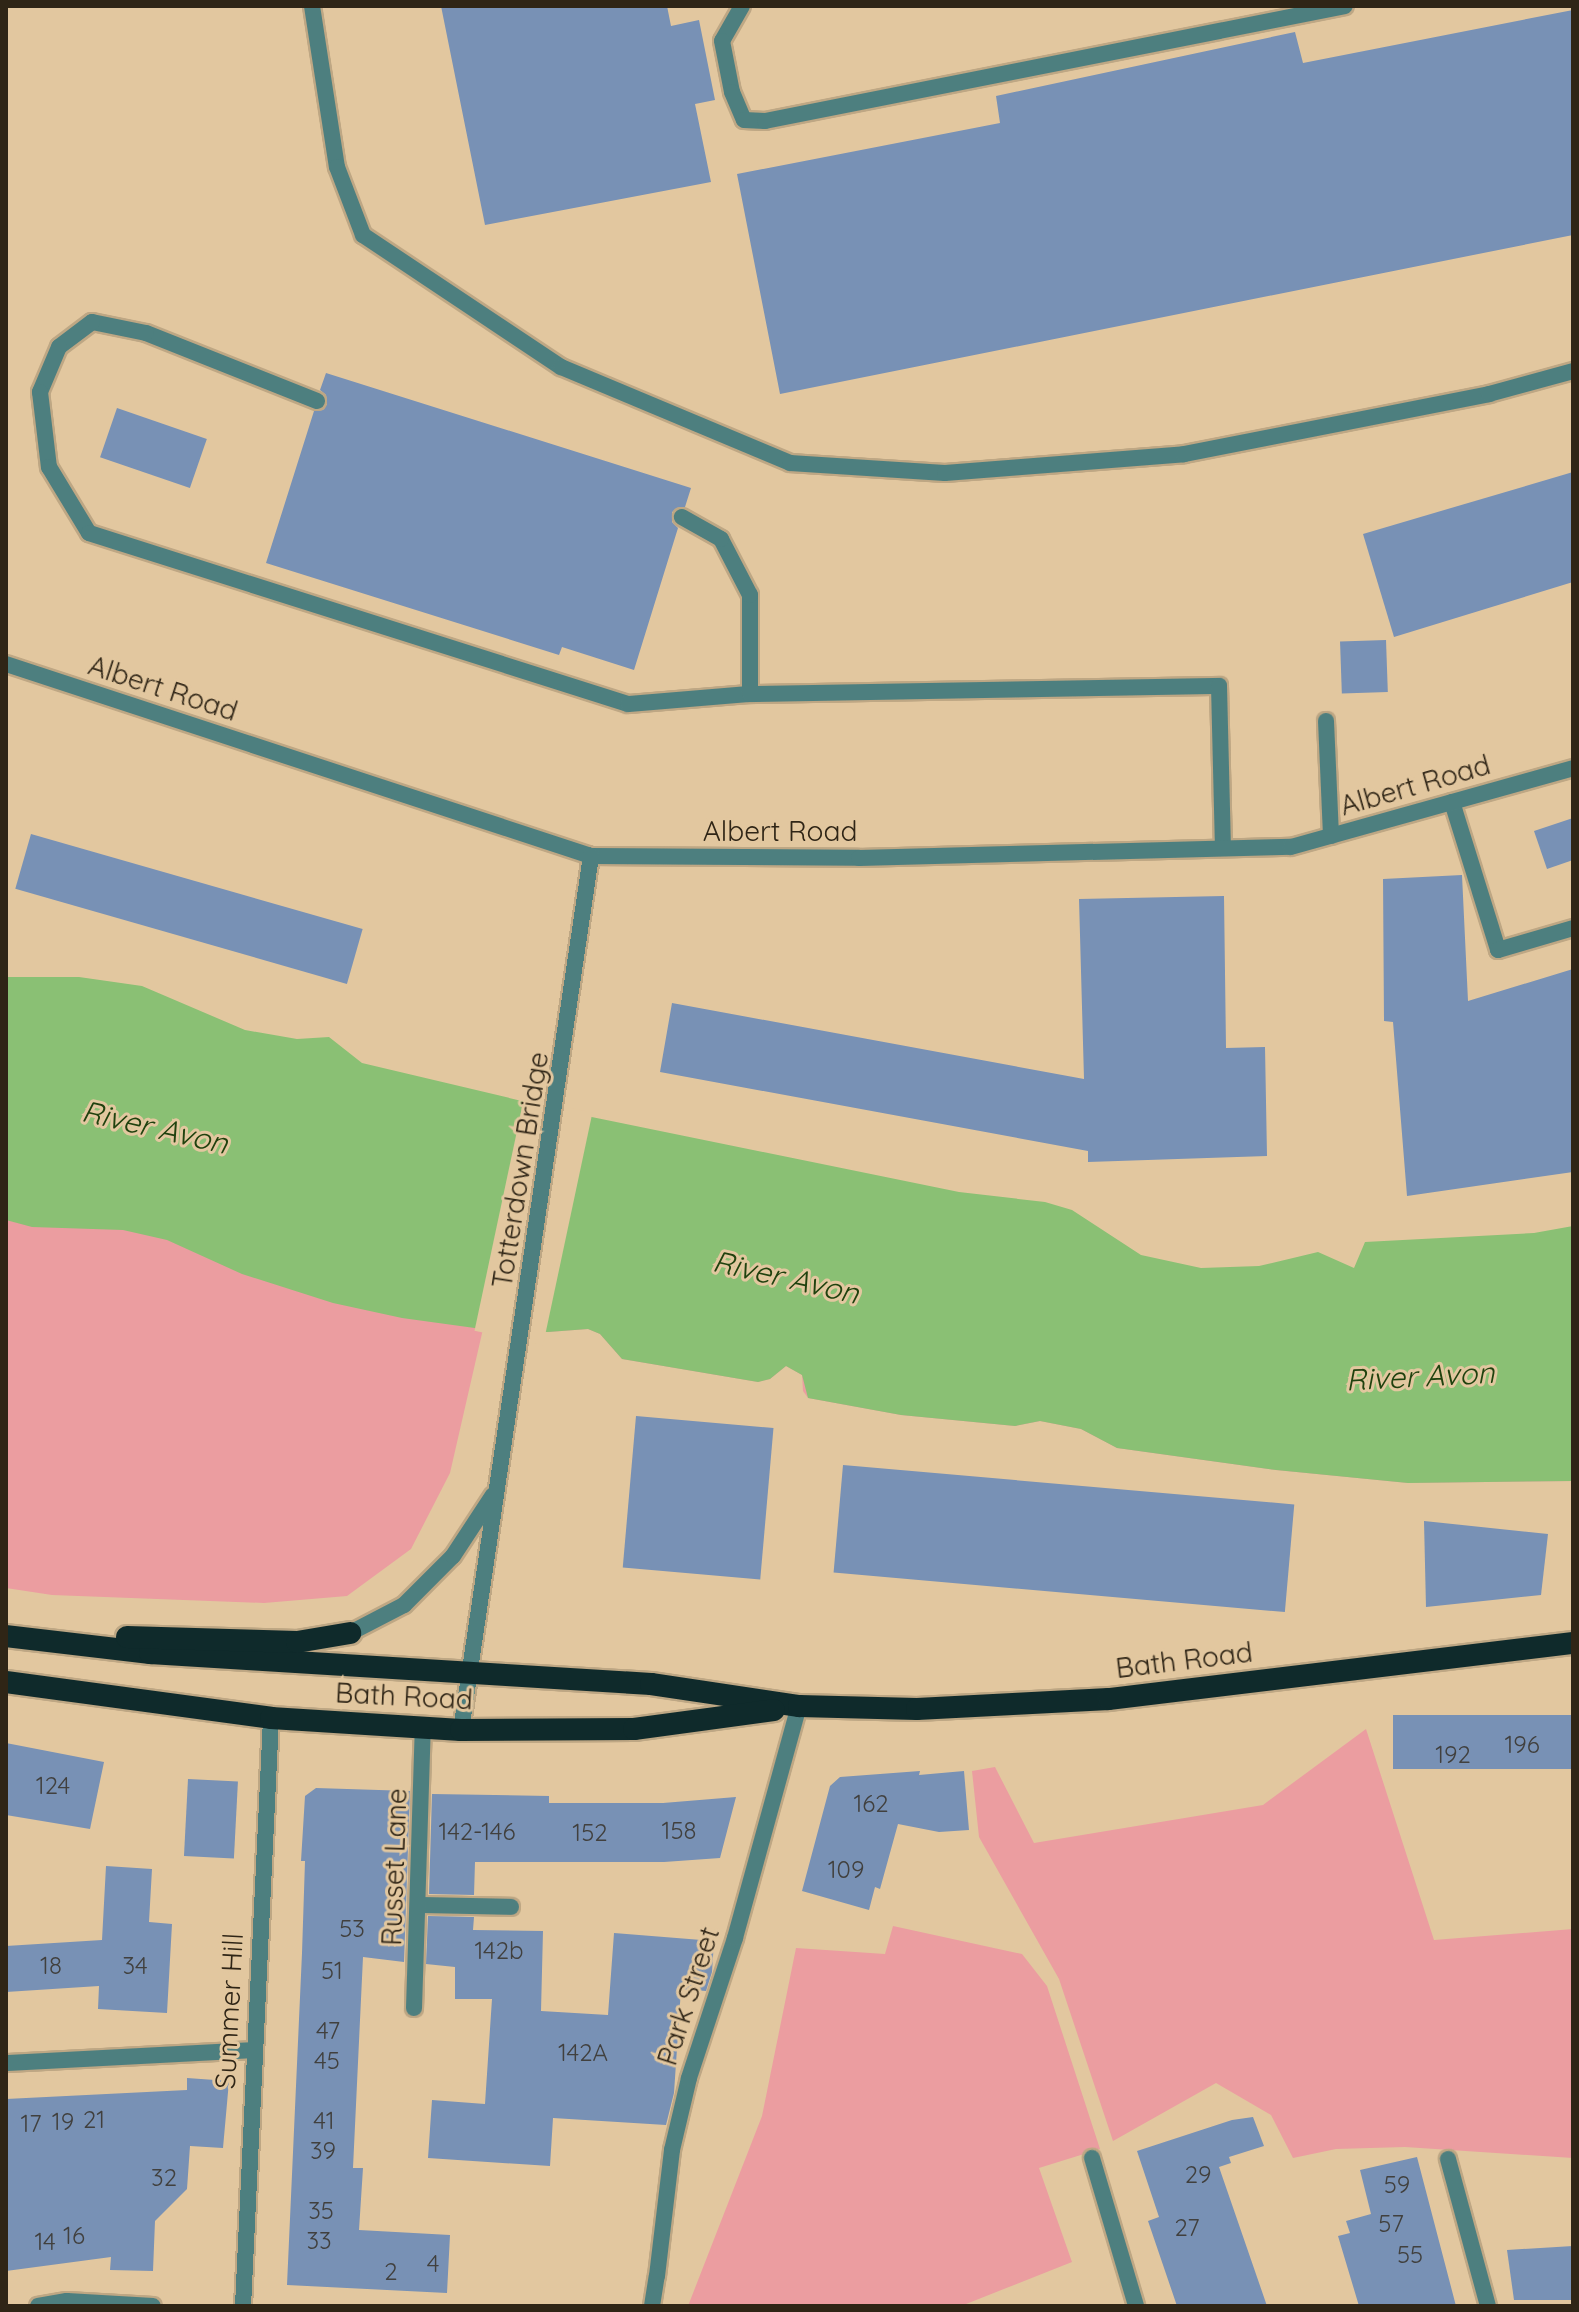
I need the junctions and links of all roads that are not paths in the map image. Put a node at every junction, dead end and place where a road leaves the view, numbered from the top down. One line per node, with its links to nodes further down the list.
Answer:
1 (312, 6): 4 (street)
2 (742, 6): 3 (street)
3 (1345, 6)
4 (1573, 371)
5 (317, 401): 8 (street)
6 (682, 517): 8 (street)
7 (6, 664): 14 (street, Albert Road)
8 (750, 694): 13 (street)
9 (1326, 721): 12 (street)
10 (1573, 768): 11 (street, Albert Road)
11 (1452, 802): 12 (street, Albert Road); 15 (street)
12 (1331, 836): 13 (street, Albert Road)
13 (1223, 848): 14 (street, Albert Road)
14 (591, 856): 16 (street, Totterdown Bridge)
15 (1573, 928)
16 (496, 1491): 17 (street, Totterdown Bridge); 20 (street, Totterdown Bridge)
17 (350, 1633): 18 (highway, Bath Road)
18 (6, 1634): 20 (highway, Bath Road)
19 (1573, 1643): 22 (highway, Bath Road)
20 (470, 1672): 22 (highway, Bath Road); 25 (street, Totterdown Bridge)
21 (6, 1682): 23 (highway, Bath Road)
22 (799, 1706): 25 (highway, Bath Road); 36 (street, Park Street)
23 (271, 1718): 24 (highway, Bath Road); 29 (street, Summer Hill)
24 (423, 1728): 25 (highway, Bath Road); 26 (street, Russet Lane)
25 (461, 1730)
26 (418, 1905): 27 (street); 28 (street, Russet Lane)
27 (511, 1907)
28 (414, 2008)
29 (252, 2050): 30 (street); 35 (street, Summer Hill)
30 (6, 2063)
31 (1092, 2158): 37 (street)
32 (1448, 2159): 38 (street)
33 (38, 2306): 34 (street)
34 (153, 2306)
35 (243, 2306)
36 (652, 2306)
37 (1136, 2306)
38 (1488, 2306)

